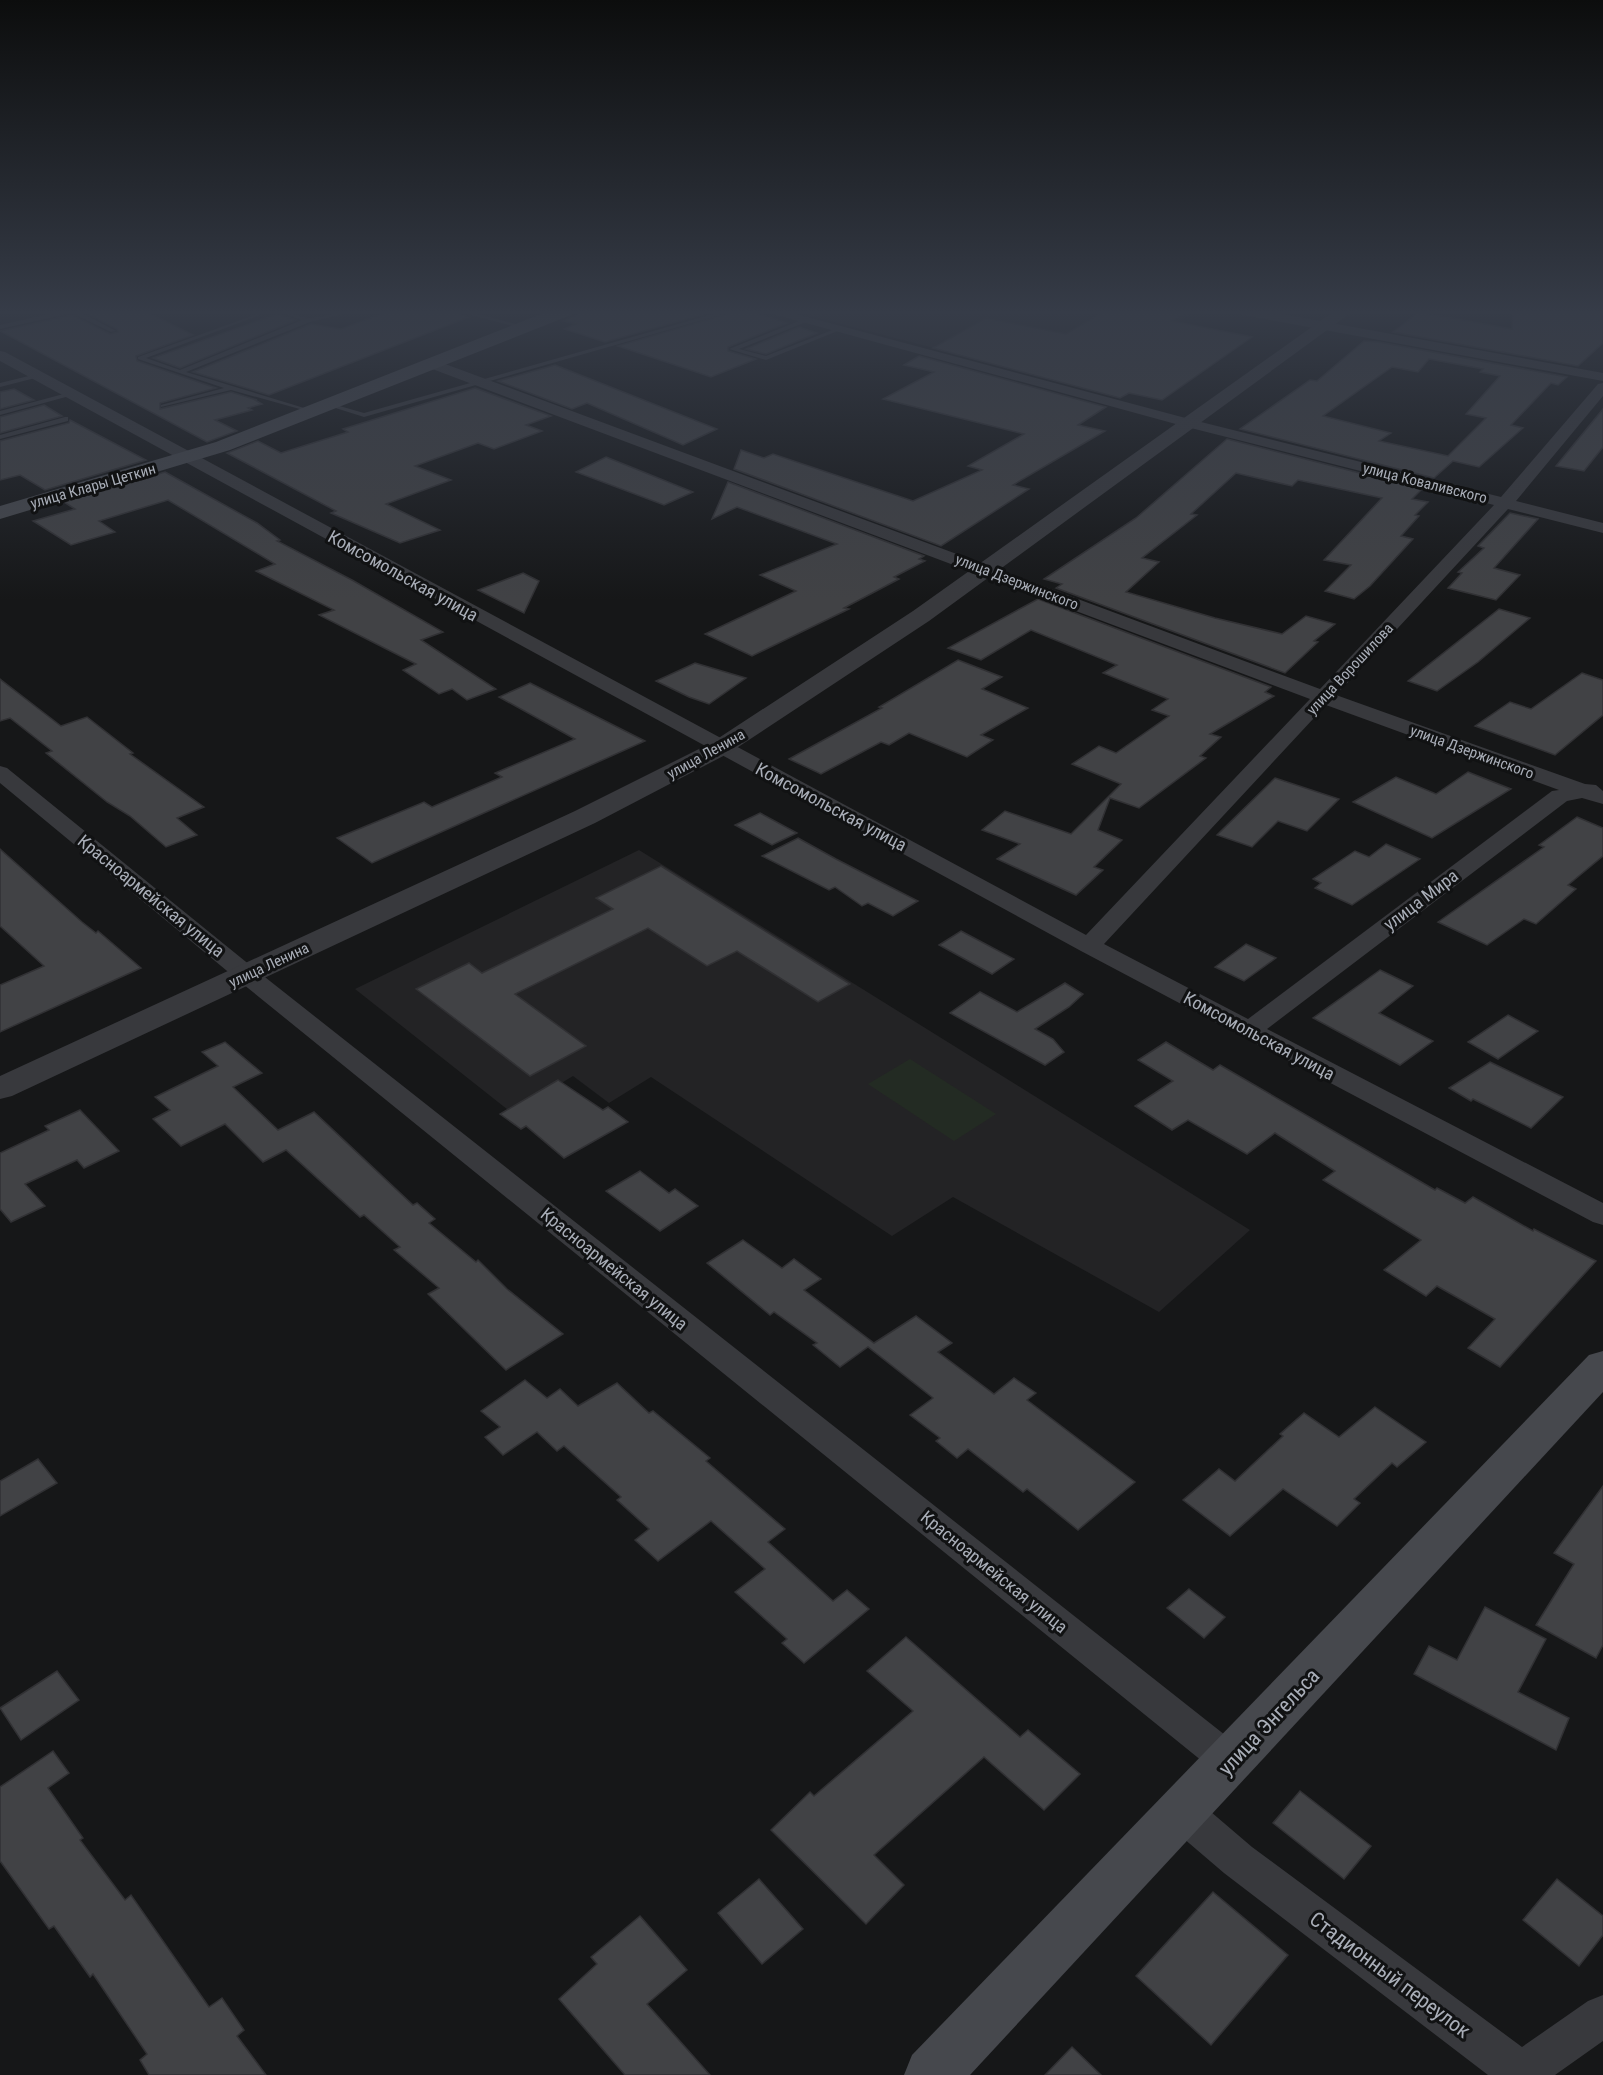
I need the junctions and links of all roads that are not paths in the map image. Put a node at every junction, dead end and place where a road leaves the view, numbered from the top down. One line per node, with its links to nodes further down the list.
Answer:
1 (27, 406): 11 (lane)
2 (92, 406): 15 (street, Комсомольская улица)
3 (311, 406): 10 (lane)
4 (326, 406): 10 (main road, улица Клары Цеткин)
5 (396, 406): 10 (lane)
6 (545, 406): 19 (street, улица Дзержинского)
7 (1123, 406): 13 (street, улица Коваливского)
8 (1212, 406): 13 (street, улица Ленина)
9 (1587, 406): 16 (street, улица Ворошилова)
10 (320, 408): 15 (main road, улица Клары Цеткин)
11 (0, 413)
12 (65, 419): 14 (lane)
13 (1188, 423): 16 (street, улица Коваливского); 19 (street, улица Ленина)
14 (0, 437)
15 (186, 458): 17 (main road, улица Клары Цеткин); 21 (street, Комсомольская улица)
16 (1505, 503): 18 (street, улица Коваливского); 20 (street, улица Ворошилова)
17 (0, 513)
18 (1603, 528)
19 (986, 570): 20 (street, улица Дзержинского); 21 (street, улица Ленина)
20 (1324, 697): 23 (street, улица Дзержинского); 24 (street, улица Ворошилова)
21 (720, 748): 24 (street, Комсомольская улица); 25 (street, улица Ленина)
22 (0, 772): 25 (street, Красноармейская улица)
23 (1596, 792): 26 (street, улица Мира)
24 (1089, 946): 26 (street, Комсомольская улица)
25 (247, 975): 27 (street, улица Ленина); 30 (street, Красноармейская улица)
26 (1248, 1031): 28 (street, Комсомольская улица)
27 (0, 1089)
28 (1603, 1215)
29 (1603, 1366): 30 (main road, улица Энгельса)
30 (1231, 1762): 31 (main road, улица Энгельса)
31 (1183, 1813): 33 (street, Стадионный переулок); 34 (main road, улица Энгельса)
32 (1603, 2016): 33 (street, Стадионный переулок)
33 (1522, 2074)
34 (932, 2075)

